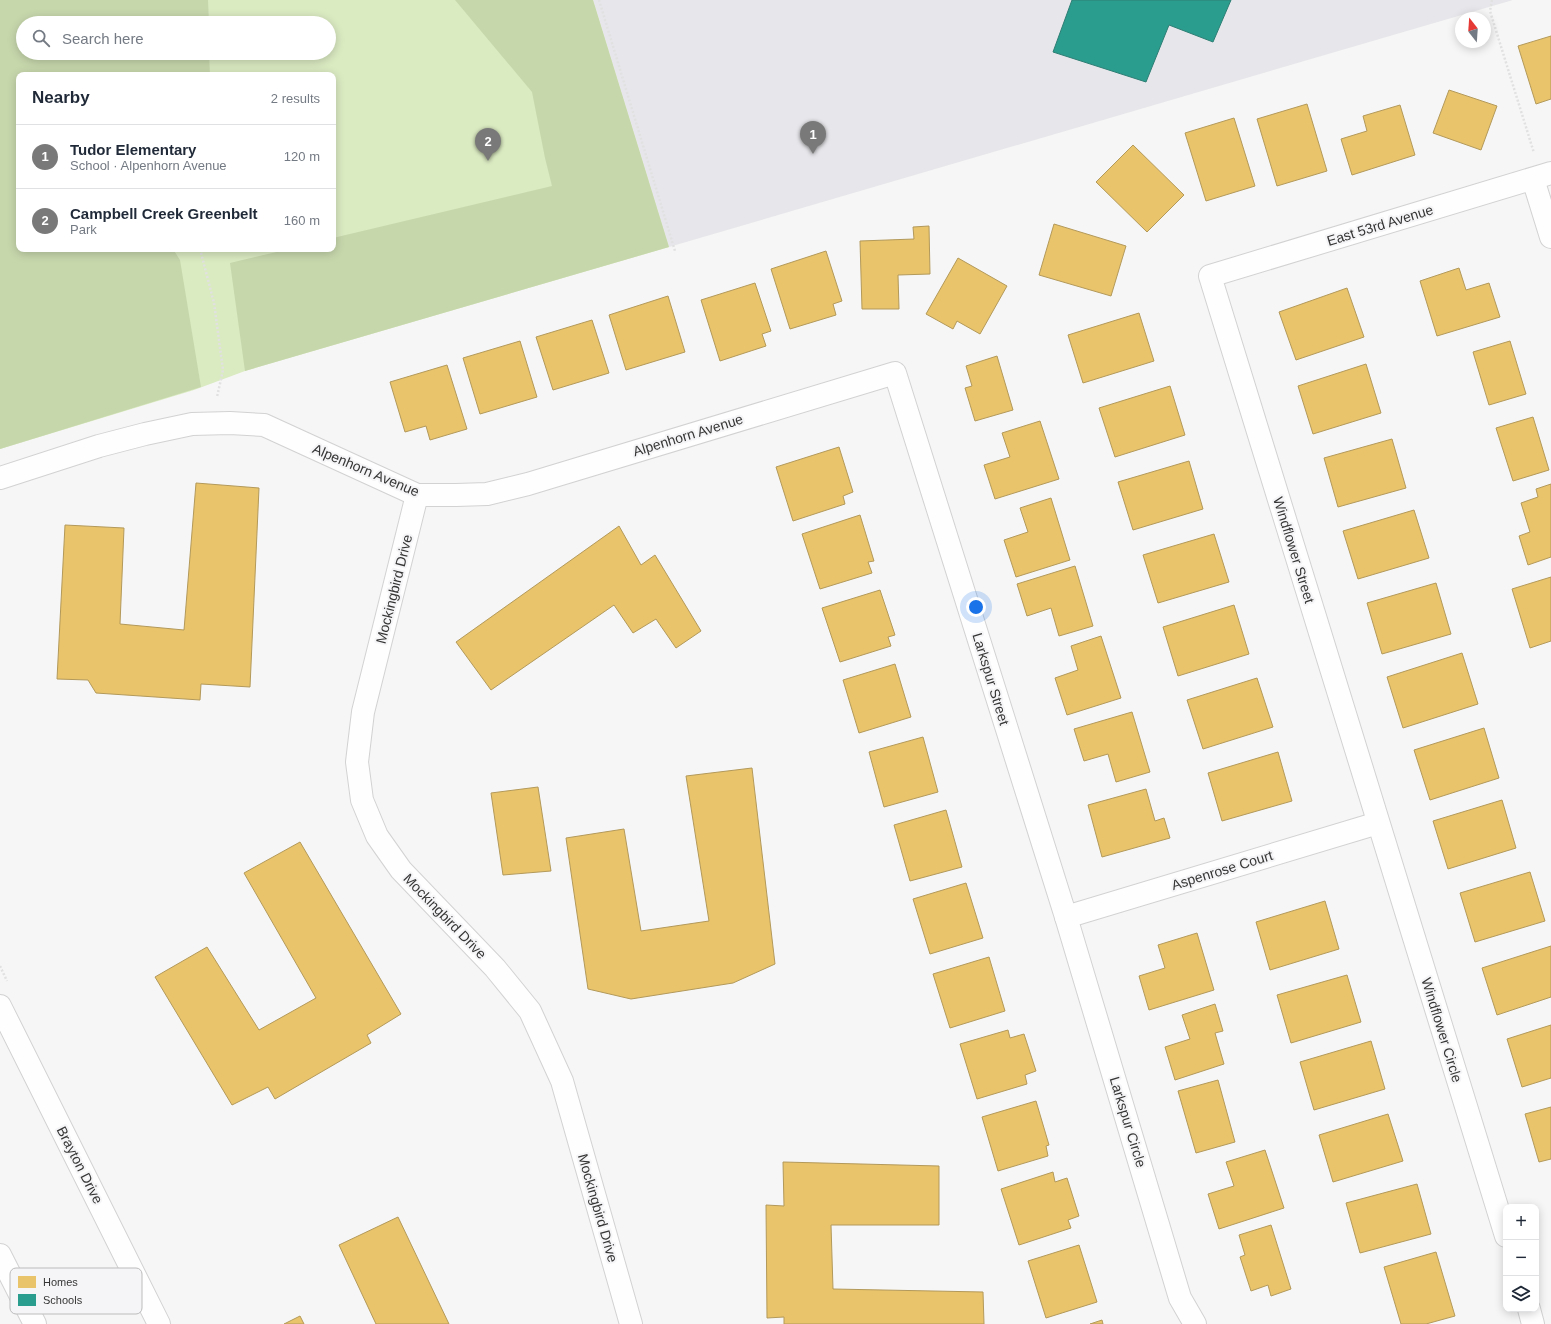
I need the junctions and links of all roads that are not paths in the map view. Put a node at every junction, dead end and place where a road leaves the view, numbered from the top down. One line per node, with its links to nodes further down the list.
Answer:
1 (1542, 176): 2 (main road); 3 (main road, East 53rd Avenue)
2 (1551, 237)
3 (1210, 276): 7 (main road, Windflower Street)
4 (895, 372): 6 (main road, Alpenhorn Avenue); 8 (main road, Larkspur Street)
5 (0, 478): 6 (main road, Alpenhorn Avenue)
6 (417, 495): 19 (main road, Mockingbird Drive)
7 (1378, 823): 8 (main road, Aspenrose Court); 10 (main road, Windflower Circle)
8 (1066, 918): 20 (main road, Larkspur Circle)
9 (0, 1006): 12 (main road, Brayton Drive)
10 (1503, 1226)
11 (0, 1255): 13 (main road)
12 (131, 1268)
13 (10, 1275)
14 (142, 1290): 18 (main road, Brayton Drive)
15 (1530, 1312): 21 (main road)
16 (30, 1314): 17 (main road)
17 (35, 1324)
18 (159, 1324)
19 (631, 1324)
20 (1195, 1324)
21 (1533, 1324)

